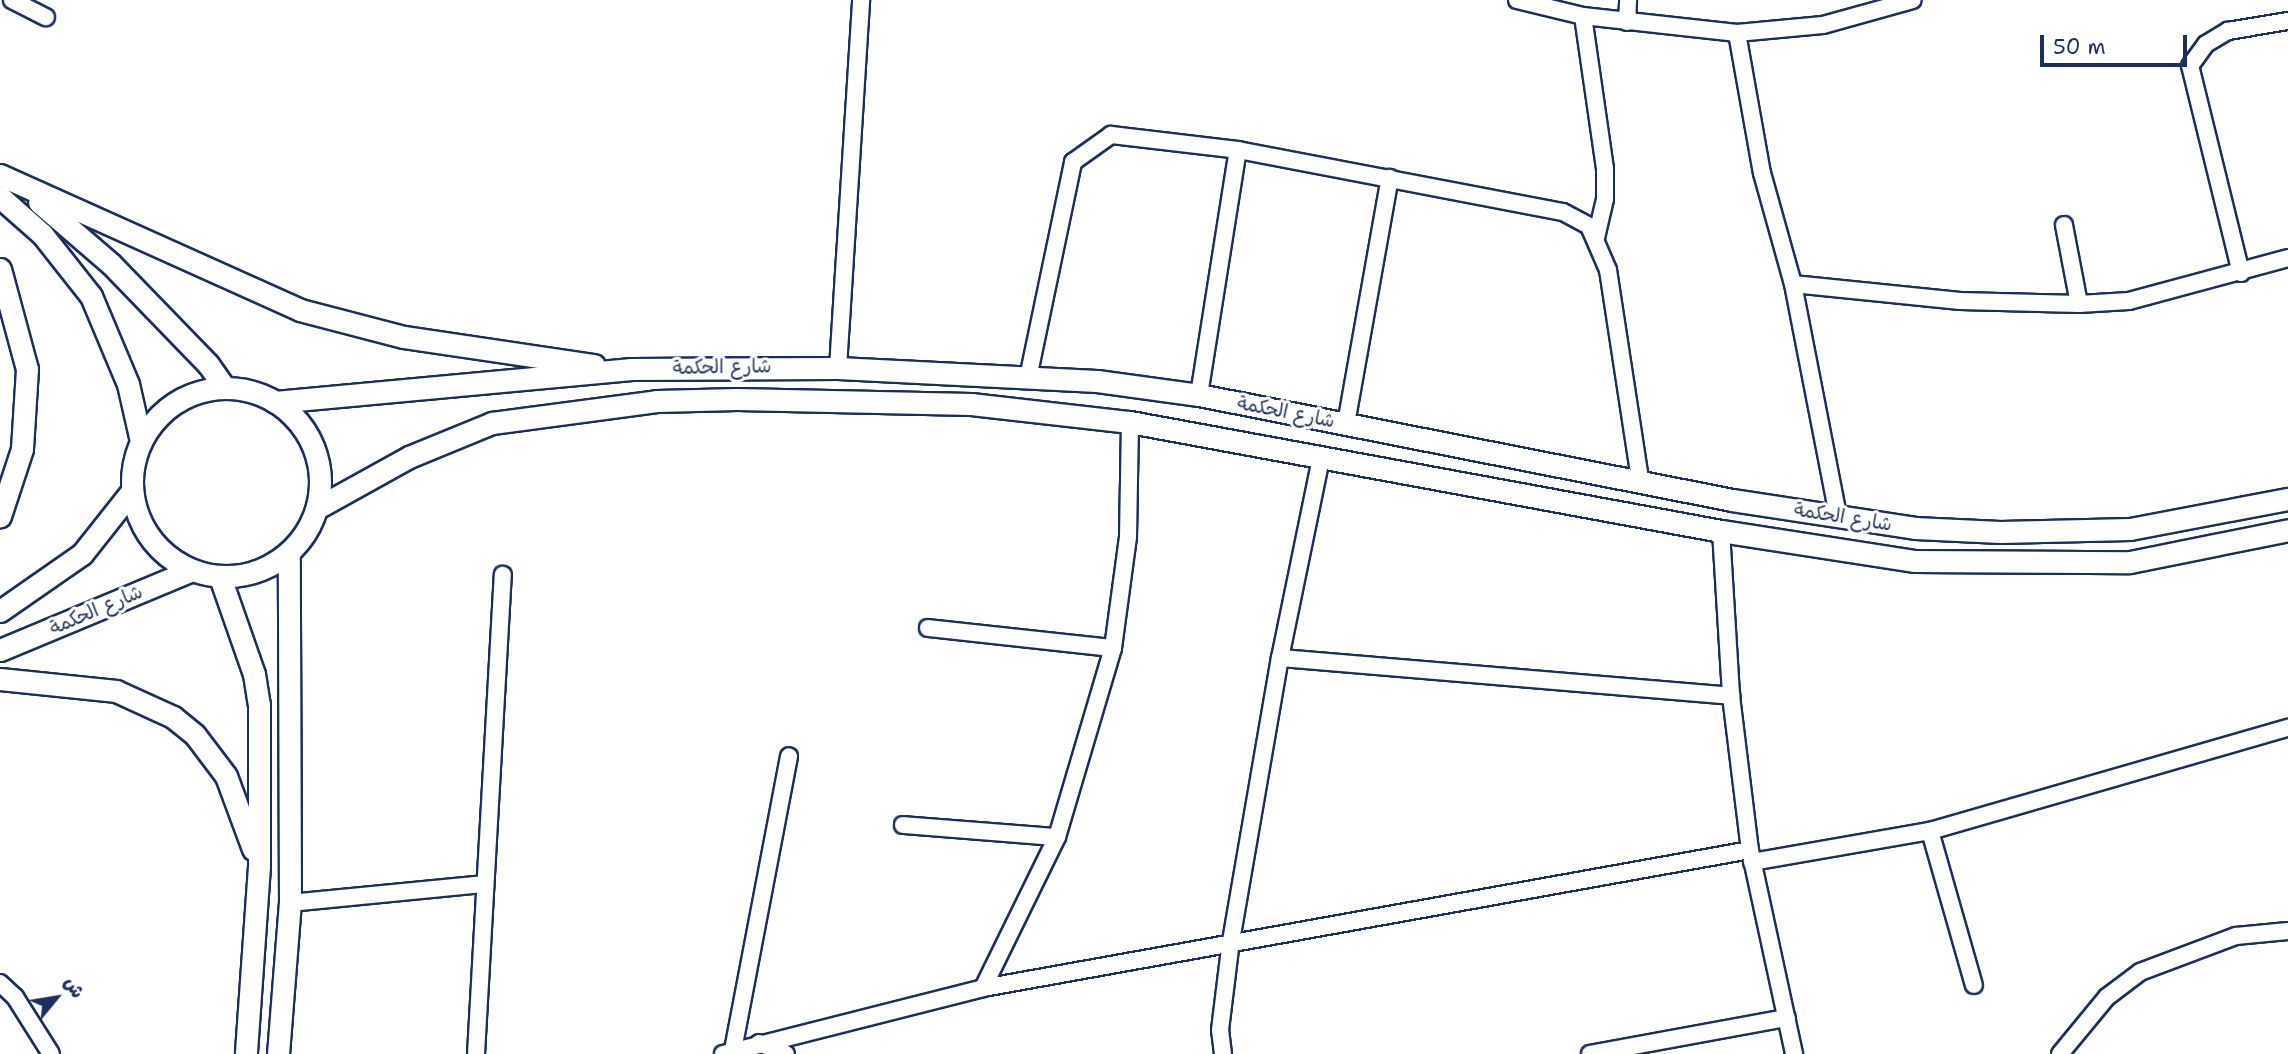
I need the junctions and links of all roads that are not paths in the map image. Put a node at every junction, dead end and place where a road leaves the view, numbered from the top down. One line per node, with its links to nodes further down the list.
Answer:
1 (12, 0): 7 (street)
2 (861, 0): 22 (street)
3 (1517, 0): 6 (street)
4 (1628, 0): 9 (street)
5 (1913, 0): 10 (street)
6 (1583, 16): 9 (street); 16 (street)
7 (46, 17)
8 (2288, 21): 19 (street)
9 (1627, 22): 10 (street)
10 (1737, 33): 20 (street)
11 (1238, 150): 13 (street); 24 (street); 26 (street)
12 (0, 175): 23 (street); 25 (street)
13 (1390, 178): 16 (street); 29 (street)
14 (0, 197): 30 (street)
15 (2064, 225): 21 (street)
16 (1596, 237): 32 (street)
17 (2288, 258): 19 (street)
18 (0, 268): 37 (street)
19 (2241, 273): 21 (street)
20 (1793, 284): 21 (street); 36 (street)
21 (2079, 304)
22 (838, 368): 23 (street, شارع الحكمة); 24 (street, شارع الحكمة)
23 (631, 369): 27 (street, شارع الحكمة)
24 (1028, 378): 26 (street, شارع الحكمة)
25 (225, 388): 27 (street); 30 (street)
26 (1199, 395): 29 (street, شارع الحكمة)
27 (275, 402): 35 (street)
28 (1130, 422): 31 (street, شارع الحكمة); 35 (street, شارع الحكمة); 46 (street)
29 (1346, 424): 32 (street, شارع الحكمة)
30 (141, 441): 33 (street)
31 (1321, 459): 39 (street, شارع الحكمة); 48 (street)
32 (1640, 480): 36 (street, شارع الحكمة)
33 (132, 491): 41 (street); 44 (street)
34 (2288, 499): 36 (street, شارع الحكمة)
35 (317, 508): 40 (street)
36 (1838, 515)
37 (0, 516)
38 (2288, 530): 39 (street, شارع الحكمة)
39 (1721, 531): 50 (street)
40 (289, 553): 43 (street); 59 (street)
41 (192, 570): 43 (street); 47 (street, شارع الحكمة)
42 (503, 575): 58 (street)
43 (220, 577): 57 (street)
44 (0, 611)
45 (928, 628): 46 (street)
46 (1113, 648): 55 (street)
47 (0, 650)
48 (1280, 659): 50 (street); 61 (street)
49 (0, 679): 57 (street)
50 (1731, 696): 56 (street)
51 (2288, 728): 54 (street)
52 (789, 756): 67 (street)
53 (903, 825): 55 (street)
54 (1930, 831): 56 (street); 63 (street)
55 (1057, 837): 64 (street)
56 (1751, 856): 61 (street); 65 (street)
57 (259, 866): 69 (street)
58 (485, 884): 59 (street); 71 (street)
59 (290, 903): 70 (street)
60 (2288, 931): 76 (street)
61 (1231, 941): 64 (street); 73 (street)
62 (0, 983): 68 (street)
63 (1973, 985)
64 (984, 988): 66 (street)
65 (1787, 1018): 74 (street); 75 (street)
66 (759, 1043): 67 (street); 72 (street)
67 (728, 1052)
68 (51, 1054)
69 (246, 1054)
70 (278, 1054)
71 (476, 1054)
72 (786, 1054)
73 (1223, 1054)
74 (1590, 1054)
75 (1794, 1054)
76 (2060, 1054)

